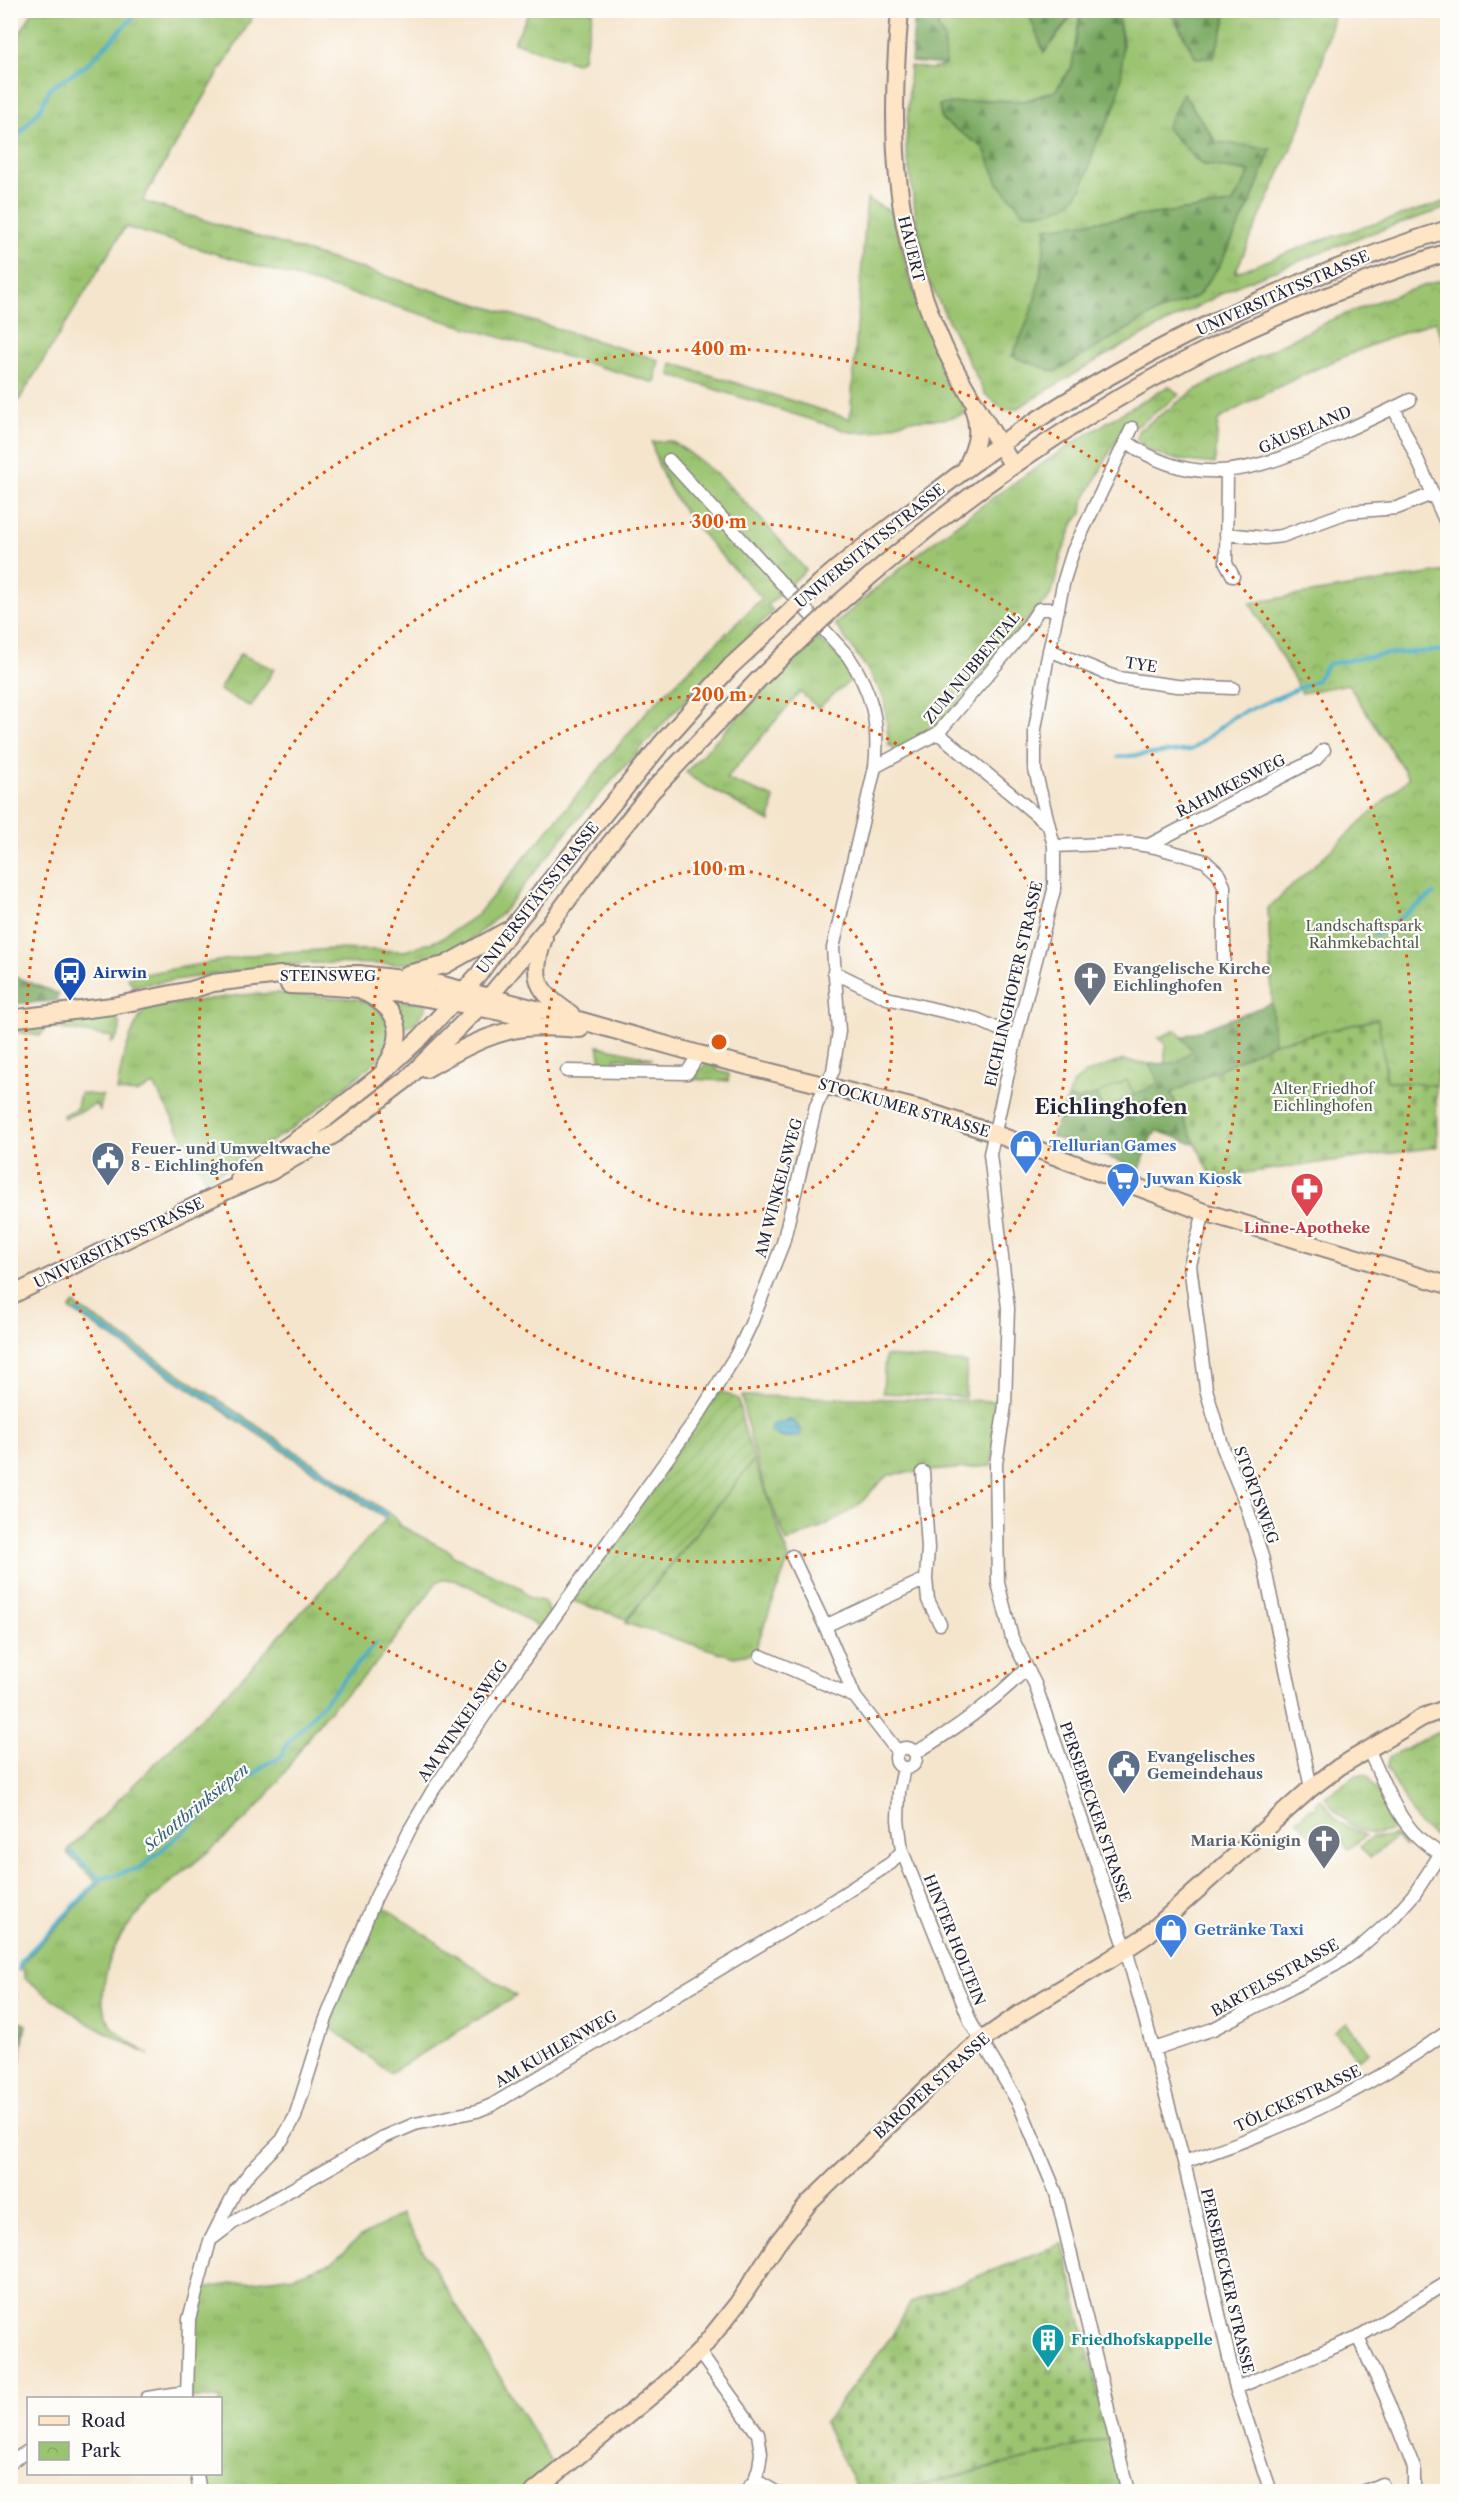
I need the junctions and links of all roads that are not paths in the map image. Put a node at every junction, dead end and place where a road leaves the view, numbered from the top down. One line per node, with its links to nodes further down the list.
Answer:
1 (900, 10): 4 (main road, HAUERT)
2 (1448, 229): 9 (main road, UNIVERSITÄTSSTRASSE)
3 (1448, 252): 11 (main road, UNIVERSITÄTSSTRASSE)
4 (966, 390): 9 (main road, HAUERT); 12 (main road)
5 (1410, 400): 6 (street, GÄUSELAND)
6 (1394, 408): 13 (street, GÄUSELAND); 14 (street)
7 (1132, 428): 8 (street, EICHLINGHOFER STRASSE)
8 (1126, 441): 13 (street, GÄUSELAND); 18 (street, EICHLINGHOFER STRASSE)
9 (1000, 444): 11 (main road, HAUERT); 12 (main road, UNIVERSITÄTSSTRASSE)
10 (669, 460): 23 (street)
11 (1013, 465): 28 (main road, UNIVERSITÄTSSTRASSE, bridge)
12 (966, 469): 27 (main road, UNIVERSITÄTSSTRASSE, bridge)
13 (1227, 471): 16 (street)
14 (1432, 494): 15 (street); 16 (street)
15 (1448, 527)
16 (1226, 534): 17 (street)
17 (1233, 576)
18 (1058, 609): 19 (street, EICHLINGHOFER STRASSE); 21 (street, ZUM NUBBENTAL)
19 (1049, 650): 20 (street, TYE); 24 (street, EICHLINGHOFER STRASSE)
20 (1233, 688)
21 (938, 733): 23 (street, ZUM NUBBENTAL); 24 (street)
22 (1324, 750): 26 (street, RAHMKESWEG)
23 (875, 767): 30 (street)
24 (1047, 824): 25 (street, EICHLINGHOFER STRASSE)
25 (1054, 846): 26 (street); 38 (street, EICHLINGHOFER STRASSE)
26 (1149, 846): 29 (street)
27 (514, 925): 31 (main road); 34 (main road, UNIVERSITÄTSSTRASSE)
28 (547, 928): 35 (main road, UNIVERSITÄTSSTRASSE); 37 (main road, UNIVERSITÄTSSTRASSE)
29 (1224, 958)
30 (834, 972): 38 (street); 43 (street)
31 (385, 976): 33 (main road, STEINSWEG); 34 (main road, STEINSWEG)
32 (357, 988): 33 (main road, STEINSWEG); 34 (main road, STEINSWEG); 41 (main road)
33 (191, 990): 36 (main road, STEINSWEG)
34 (460, 996): 35 (main road, STOCKUMER STRASSE); 41 (main road, UNIVERSITÄTSSTRASSE)
35 (484, 1002): 37 (main road, STOCKUMER STRASSE); 42 (main road, UNIVERSITÄTSSTRASSE)
36 (10, 1019)
37 (581, 1025): 39 (main road, STOCKUMER STRASSE); 42 (main road)
38 (1016, 1037): 44 (street, EICHLINGHOFER STRASSE)
39 (699, 1054): 40 (street); 43 (main road, STOCKUMER STRASSE)
40 (567, 1071)
41 (377, 1078): 45 (main road, UNIVERSITÄTSSTRASSE)
42 (407, 1079): 45 (main road, UNIVERSITÄTSSTRASSE)
43 (827, 1086): 44 (main road, STOCKUMER STRASSE); 70 (street, AM WINKELSWEG)
44 (993, 1133): 46 (main road, STOCKUMER STRASSE); 55 (street, PERSEBECKER STRASSE)
45 (228, 1190): 48 (main road, UNIVERSITÄTSSTRASSE)
46 (1204, 1212): 47 (main road, STOCKUMER STRASSE); 62 (street, STORTSWEG)
47 (1448, 1285)
48 (10, 1296)
49 (923, 1472): 51 (street)
50 (792, 1556): 53 (street)
51 (926, 1579): 52 (street); 53 (street)
52 (940, 1624)
53 (825, 1626): 56 (street)
54 (761, 1656): 56 (street)
55 (1027, 1668): 60 (street, HINTER HOLTEIN); 65 (street, PERSEBECKER STRASSE)
56 (855, 1697): 59 (street)
57 (1448, 1708): 58 (main road, BAROPER STRASSE)
58 (1368, 1749): 62 (main road, BAROPER STRASSE); 64 (street)
59 (898, 1752): 60 (street); 61 (street)
60 (915, 1753): 61 (street, HINTER HOLTEIN)
61 (904, 1768): 63 (street, HINTER HOLTEIN)
62 (1311, 1788): 65 (main road, BAROPER STRASSE)
63 (902, 1851): 67 (street, HINTER HOLTEIN); 70 (street, AM KUHLENWEG)
64 (1444, 1855): 68 (street, BARTELSSTRASSE)
65 (1126, 1949): 67 (main road, BAROPER STRASSE); 68 (street, PERSEBECKER STRASSE)
66 (1448, 2031): 69 (street, TÖLCKESTRASSE)
67 (982, 2040): 73 (main road, BAROPER STRASSE); 87 (street, HINTER HOLTEIN)
68 (1154, 2049): 69 (street, PERSEBECKER STRASSE)
69 (1184, 2162): 74 (street, PERSEBECKER STRASSE)
70 (210, 2241): 75 (street, AM WINKELSWEG)
71 (1448, 2282): 72 (street)
72 (1358, 2337): 74 (street); 82 (street)
73 (699, 2352): 80 (street); 84 (main road, BAROPER STRASSE)
74 (1236, 2388): 88 (street, PERSEBECKER STRASSE)
75 (186, 2395): 76 (street)
76 (160, 2397)
77 (27, 2452): 78 (street)
78 (12, 2461)
79 (197, 2475): 83 (street)
80 (755, 2480): 85 (street); 86 (street)
81 (1382, 2484): 89 (street)
82 (1414, 2490)
83 (200, 2492)
84 (534, 2492)
85 (745, 2492)
86 (776, 2492)
87 (1128, 2492)
88 (1271, 2492)
89 (1364, 2492)

